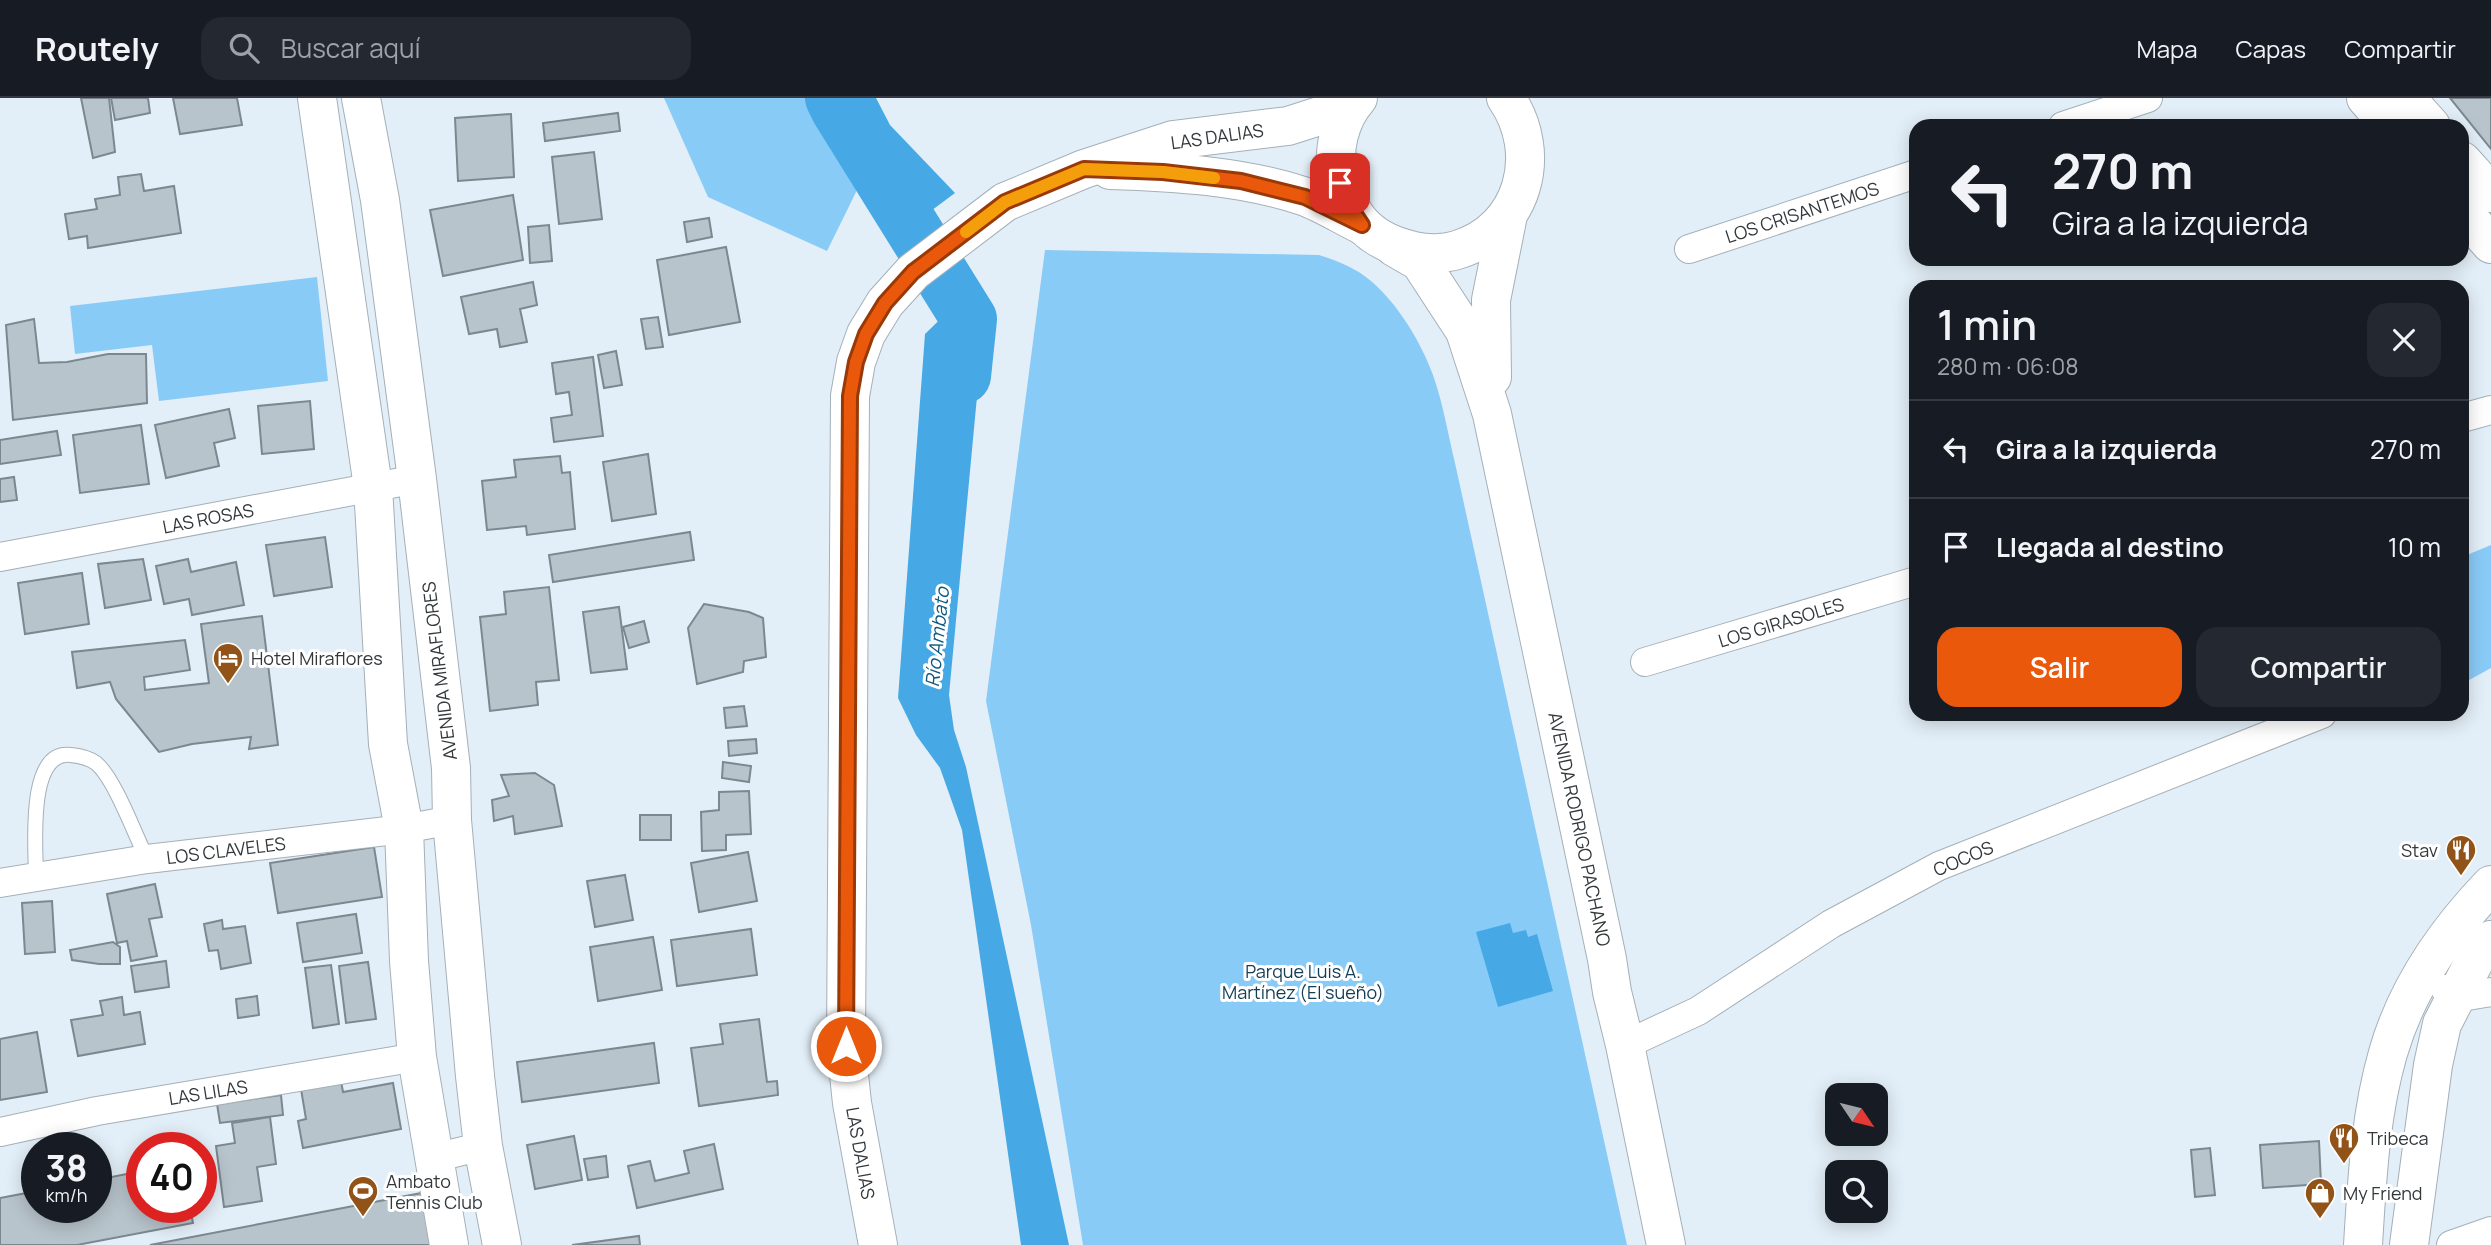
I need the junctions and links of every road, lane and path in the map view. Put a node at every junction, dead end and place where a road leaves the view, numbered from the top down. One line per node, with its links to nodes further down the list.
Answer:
1 (317, 98): 16 (main road)
2 (361, 98): 15 (main road, AVENIDA MIRAFLORES)
3 (1506, 98): 17 (main road)
4 (2148, 98): 8 (street)
5 (2365, 98): 9 (main road)
6 (2406, 98): 10 (main road)
7 (1355, 102): 11 (main road, LAS DALIAS); 19 (main road)
8 (2084, 119)
9 (2384, 119)
10 (2425, 119)
11 (1084, 169): 19 (main road, LAS DALIAS); 51 (main road, LAS DALIAS)
12 (2469, 169): 14 (main road)
13 (1909, 176): 22 (street, LOS CRISANTEMOS)
14 (2491, 193)
15 (380, 200): 16 (main road); 26 (main road, AVENIDA MIRAFLORES)
16 (332, 205): 27 (main road)
17 (1508, 215): 21 (main road); 24 (main road, AVENIDA RODRIGO PACHANO)
18 (2469, 219): 20 (main road)
19 (1362, 225): 21 (main road, AVENIDA RODRIGO PACHANO)
20 (2491, 244)
21 (1394, 247): 24 (main road, AVENIDA RODRIGO PACHANO)
22 (1689, 249)
23 (2491, 410): 25 (street)
24 (1492, 414): 43 (main road, AVENIDA RODRIGO PACHANO)
25 (2469, 416)
26 (417, 479): 27 (street, LAS ROSAS); 32 (main road, AVENIDA MIRAFLORES)
27 (373, 487): 28 (street, LAS ROSAS); 33 (main road)
28 (0, 557)
29 (1909, 584): 30 (street, LOS GIRASOLES)
30 (1645, 662)
31 (2304, 721): 43 (street, COCOS)
32 (452, 820): 33 (street, LOS CLAVELES); 39 (main road, AVENIDA MIRAFLORES)
33 (404, 829): 34 (street, LOS CLAVELES); 40 (main road)
34 (147, 859): 35 (street, LOS CLAVELES); 35 (lane)
35 (36, 877): 36 (street, LOS CLAVELES)
36 (0, 883)
37 (2491, 885): 41 (main road)
38 (2491, 940): 42 (main road)
39 (464, 954): 40 (main road); 46 (main road, AVENIDA MIRAFLORES)
40 (409, 961): 44 (main road)
41 (2426, 972): 42 (street); 53 (main road)
42 (2473, 995): 54 (main road)
43 (1625, 1045): 52 (main road, AVENIDA RODRIGO PACHANO)
44 (417, 1057): 45 (street, LAS LILAS); 47 (main road)
45 (0, 1132)
46 (483, 1146): 47 (street); 50 (main road, AVENIDA MIRAFLORES)
47 (434, 1158): 49 (main road)
48 (2491, 1231): 55 (street)
49 (449, 1245)
50 (502, 1245)
51 (878, 1245)
52 (1667, 1245)
53 (2363, 1245)
54 (2409, 1245)
55 (2451, 1245)

